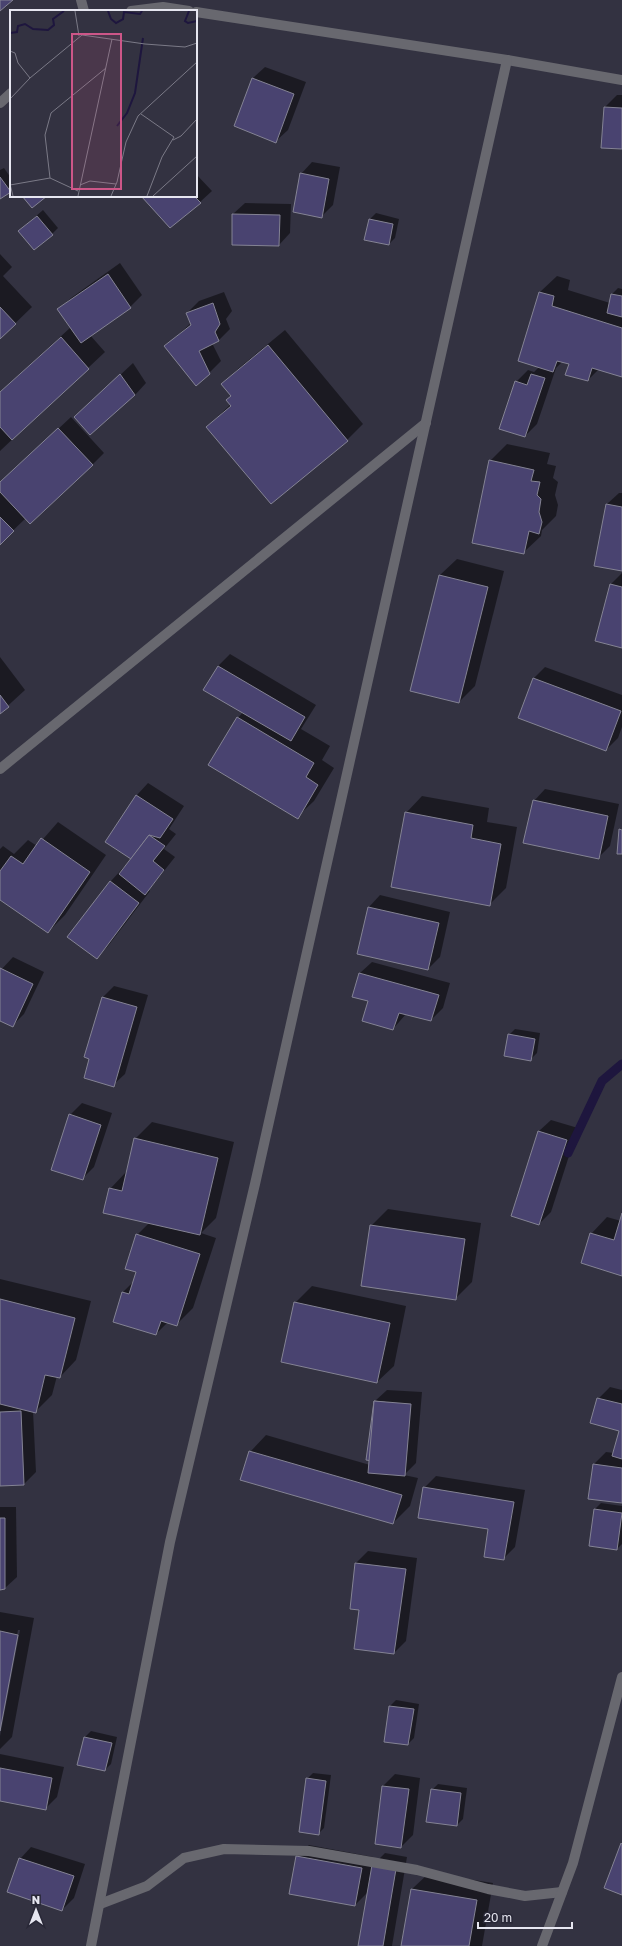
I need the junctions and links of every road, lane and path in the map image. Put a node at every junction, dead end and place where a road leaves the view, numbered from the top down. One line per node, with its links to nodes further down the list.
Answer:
1 (81, 0): 2 (street)
2 (84, 10)
3 (139, 10): 4 (street)
4 (182, 10)
5 (197, 12): 6 (street)
6 (507, 60): 7 (street); 10 (street)
7 (622, 80)
8 (10, 95): 9 (street)
9 (0, 103)
10 (426, 423): 11 (street); 14 (street)
11 (0, 769)
12 (622, 1677): 13 (street)
13 (562, 1892): 14 (street); 16 (street)
14 (100, 1904): 15 (street)
15 (91, 1946)
16 (542, 1946)

